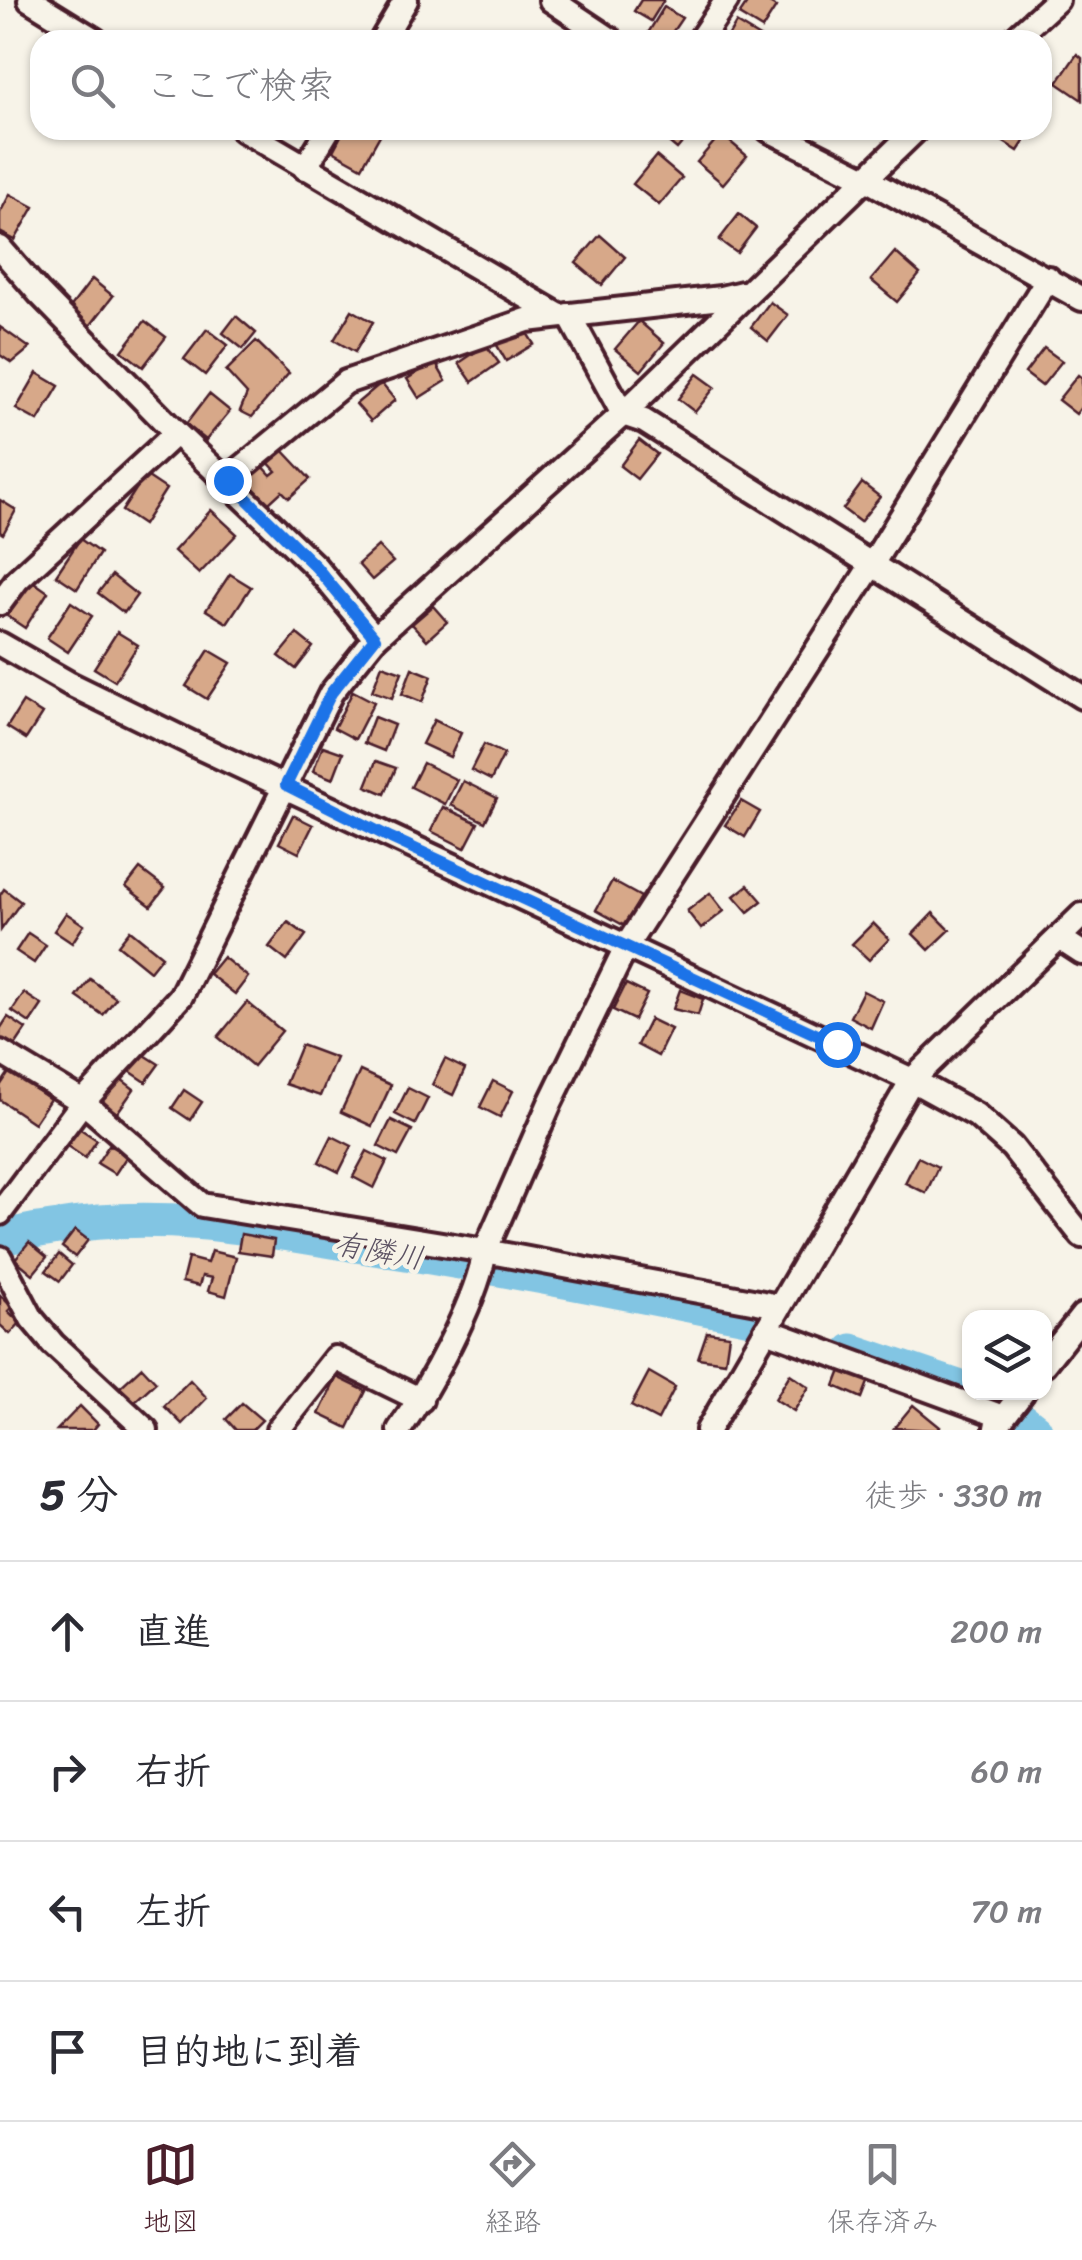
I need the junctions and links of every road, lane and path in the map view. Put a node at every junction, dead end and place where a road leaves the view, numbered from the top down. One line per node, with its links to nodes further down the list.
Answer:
1 (30, 0): 6 (street)
2 (406, 0): 7 (street)
3 (551, 0): 8 (street)
4 (727, 0): 9 (street)
5 (1057, 0): 10 (street)
6 (80, 30)
7 (388, 30)
8 (596, 30)
9 (707, 30)
10 (1024, 30)
11 (259, 140): 15 (street)
12 (322, 140): 15 (street)
13 (788, 140): 16 (street)
14 (905, 140): 16 (street)
15 (306, 168): 21 (street)
16 (864, 178): 18 (street); 19 (street)
17 (0, 248): 23 (street)
18 (1048, 278): 20 (street); 25 (street)
19 (745, 292): 21 (street); 22 (street)
20 (1082, 299)
21 (564, 315): 22 (street); 24 (street)
22 (623, 414): 25 (street); 27 (street)
23 (176, 433): 24 (street); 26 (street)
24 (228, 480): 27 (street)
25 (871, 566): 29 (street); 33 (street)
26 (0, 603)
27 (375, 638): 30 (street)
28 (0, 644): 30 (street)
29 (1082, 696)
30 (286, 785): 33 (street); 37 (street)
31 (1082, 915): 32 (street)
32 (1059, 938): 34 (street); 36 (street)
33 (628, 945): 36 (street); 41 (street)
34 (1082, 952)
35 (0, 1052): 37 (street)
36 (912, 1080): 39 (street); 42 (street)
37 (83, 1102): 38 (street); 41 (street)
38 (0, 1213)
39 (1082, 1236)
40 (0, 1258): 48 (street)
41 (484, 1260): 42 (street); 46 (street)
42 (779, 1306): 44 (street)
43 (1082, 1316): 45 (street)
44 (766, 1330): 47 (street); 51 (street)
45 (1052, 1354)
46 (420, 1400): 49 (street); 50 (street)
47 (1008, 1411)
48 (146, 1430)
49 (278, 1430)
50 (399, 1430)
51 (708, 1430)

